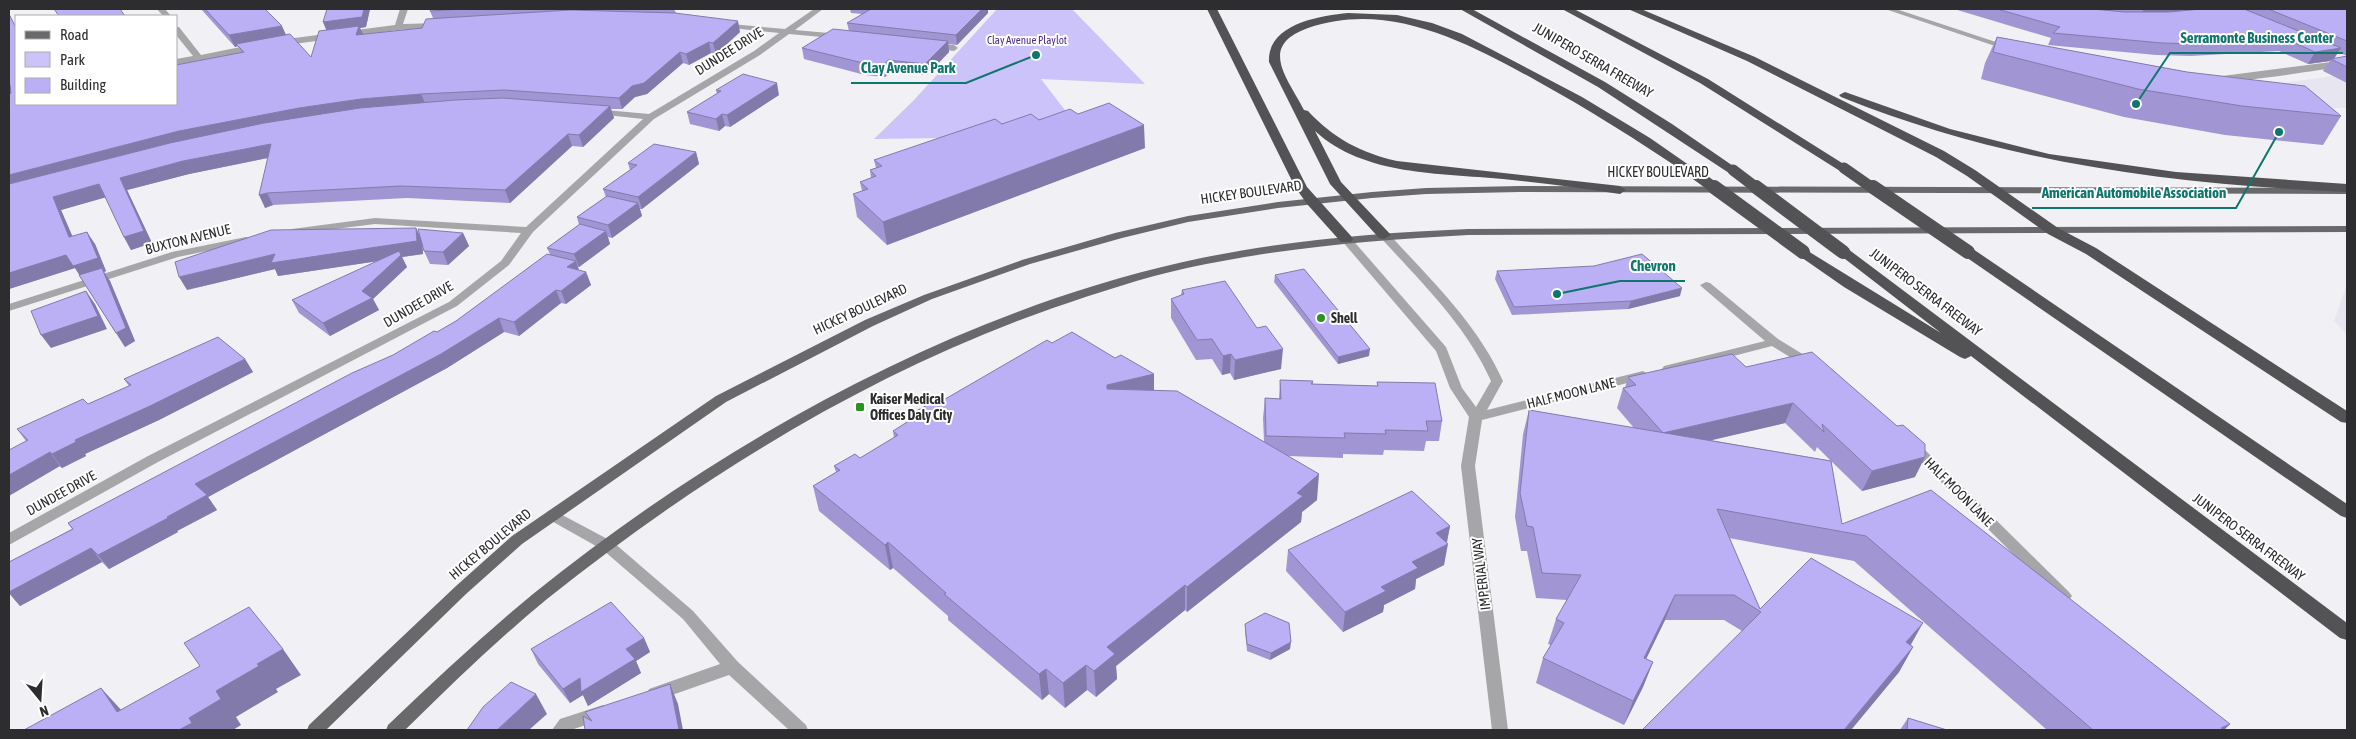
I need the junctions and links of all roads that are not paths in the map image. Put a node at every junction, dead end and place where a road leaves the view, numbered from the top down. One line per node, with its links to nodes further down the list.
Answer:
1 (404, 9): 10 (street)
2 (819, 9): 12 (street, DUNDEE DRIVE)
3 (1212, 9): 30 (highway)
4 (1465, 9): 42 (highway, JUNIPERO SERRA FREEWAY, bridge)
5 (1567, 9): 46 (highway, bridge)
6 (1633, 9): 19 (highway)
7 (1889, 9): 16 (street)
8 (447, 24): 10 (street)
9 (717, 24): 12 (street)
10 (398, 27): 18 (street)
11 (178, 31): 18 (street)
12 (786, 32): 13 (street); 25 (street, DUNDEE DRIVE)
13 (845, 37)
14 (924, 45): 15 (street)
15 (954, 48)
16 (2020, 51)
17 (2329, 53): 21 (street)
18 (198, 57): 20 (street)
19 (1750, 59): 27 (highway); 28 (highway)
20 (178, 62)
21 (2347, 62): 22 (street)
22 (2216, 79)
23 (1296, 105): 26 (highway); 29 (highway); 42 (highway, bridge)
24 (584, 110): 25 (street)
25 (650, 117): 32 (street, DUNDEE DRIVE)
26 (1620, 190): 28 (main road, HICKEY BOULEVARD); 29 (main road, HICKEY BOULEVARD)
27 (2347, 190): 28 (main road, HICKEY BOULEVARD)
28 (1995, 191): 33 (highway)
29 (1346, 197): 30 (main road, HICKEY BOULEVARD); 35 (highway)
30 (1311, 201): 37 (highway); 47 (main road, HICKEY BOULEVARD)
31 (2347, 229): 33 (main road)
32 (529, 230): 34 (street); 48 (street, DUNDEE DRIVE)
33 (2053, 231): 35 (main road); 44 (highway)
34 (288, 232)
35 (1384, 235): 37 (main road); 43 (street, IMPERIAL WAY)
36 (260, 238): 39 (street, BUXTON AVENUE)
37 (1346, 239): 43 (street); 49 (main road)
38 (1706, 285): 40 (street)
39 (9, 308)
40 (1774, 342): 41 (street); 43 (street, HALF MOON LANE)
41 (1824, 372)
42 (2026, 390): 51 (highway, JUNIPERO SERRA FREEWAY)
43 (1476, 417): 59 (street, IMPERIAL WAY)
44 (2347, 418)
45 (1901, 434): 50 (street, HALF MOON LANE)
46 (2347, 512)
47 (554, 515): 49 (street); 55 (main road, HICKEY BOULEVARD)
48 (9, 540)
49 (608, 546): 52 (street); 56 (main road)
50 (2073, 606)
51 (2347, 633)
52 (732, 667): 53 (street); 58 (street)
53 (640, 699)
54 (622, 706): 57 (street)
55 (315, 730)
56 (394, 730)
57 (560, 730)
58 (800, 730)
59 (1500, 730)

